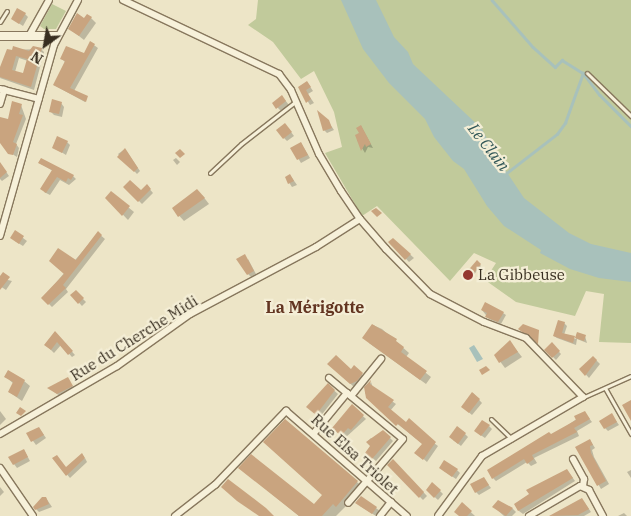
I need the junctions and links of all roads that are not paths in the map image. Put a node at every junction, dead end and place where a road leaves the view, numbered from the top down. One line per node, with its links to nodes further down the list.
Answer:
1 (49, 0): 7 (street)
2 (78, 0): 8 (street)
3 (123, 0): 12 (street)
4 (7, 11): 5 (lane)
5 (0, 22)
6 (0, 36): 7 (street)
7 (29, 36): 8 (street)
8 (57, 36): 11 (street)
9 (587, 73): 14 (lane)
10 (2, 90): 11 (street); 13 (street)
11 (39, 100): 17 (street)
12 (296, 101): 15 (lane); 16 (street)
13 (0, 104)
14 (631, 116)
15 (210, 173)
16 (360, 219): 23 (street); 26 (street, Rue du Cherche Midi)
17 (0, 236)
18 (381, 359): 22 (street)
19 (631, 376): 21 (lane)
20 (329, 378): 22 (street)
21 (605, 388): 23 (lane); 27 (lane)
22 (349, 395): 25 (street); 31 (street)
23 (583, 397): 28 (street)
24 (491, 419): 28 (lane)
25 (314, 433): 31 (street, Rue Elsa Triolet); 36 (street, Rue Elsa Triolet)
26 (0, 434)
27 (631, 434)
28 (512, 440): 39 (street)
29 (573, 459): 32 (street)
30 (0, 468): 35 (street)
31 (366, 480): 33 (street, Rue Elsa Triolet); 34 (street)
32 (583, 486): 40 (street); 41 (street)
33 (391, 502): 37 (street); 38 (street, Rue Elsa Triolet)
34 (348, 503)
35 (33, 516)
36 (175, 516)
37 (380, 516)
38 (407, 516)
39 (438, 516)
40 (529, 516)
41 (603, 516)

